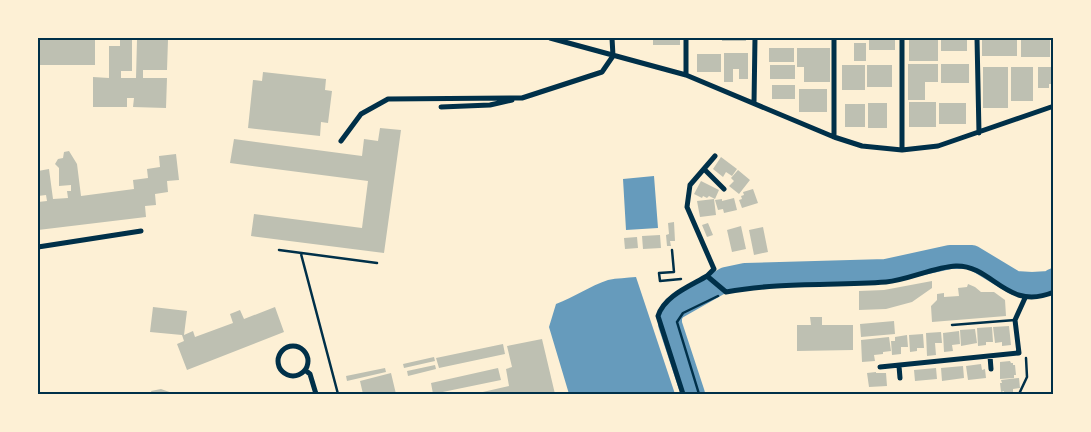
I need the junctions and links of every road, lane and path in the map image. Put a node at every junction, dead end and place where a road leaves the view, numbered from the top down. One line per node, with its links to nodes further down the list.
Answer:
1 (550, 38): 8 (street)
2 (612, 38): 8 (street)
3 (686, 38): 9 (street)
4 (755, 38): 11 (street)
5 (834, 38): 15 (street)
6 (902, 38): 17 (street)
7 (977, 38): 14 (street)
8 (613, 56): 9 (street); 10 (street)
9 (686, 75): 11 (street)
10 (522, 98): 13 (street); 16 (street)
11 (754, 103): 15 (street)
12 (1054, 106): 14 (street)
13 (441, 107)
14 (978, 133): 17 (street)
15 (834, 137): 17 (street)
16 (341, 141)
17 (902, 150)
18 (715, 156): 19 (street)
19 (704, 169): 20 (street); 27 (street)
20 (724, 189)
21 (141, 230): 22 (street)
22 (38, 246)
23 (279, 250): 25 (lane)
24 (672, 250): 28 (path)
25 (301, 254): 26 (lane); 42 (lane)
26 (377, 263)
27 (709, 277): 29 (street); 43 (street)
28 (671, 280)
29 (724, 290): 31 (street); 44 (path)
30 (1054, 292): 31 (street)
31 (1025, 298): 32 (street)
32 (1015, 320): 33 (lane); 34 (street)
33 (952, 326)
34 (1022, 353): 35 (street); 45 (path)
35 (990, 356): 36 (street); 38 (street)
36 (899, 366): 37 (street); 40 (street)
37 (880, 367)
38 (991, 369)
39 (305, 370): 39 (street); 41 (street)
40 (900, 378)
41 (316, 394)
42 (338, 394)
43 (683, 394)
44 (699, 394)
45 (1019, 394)

